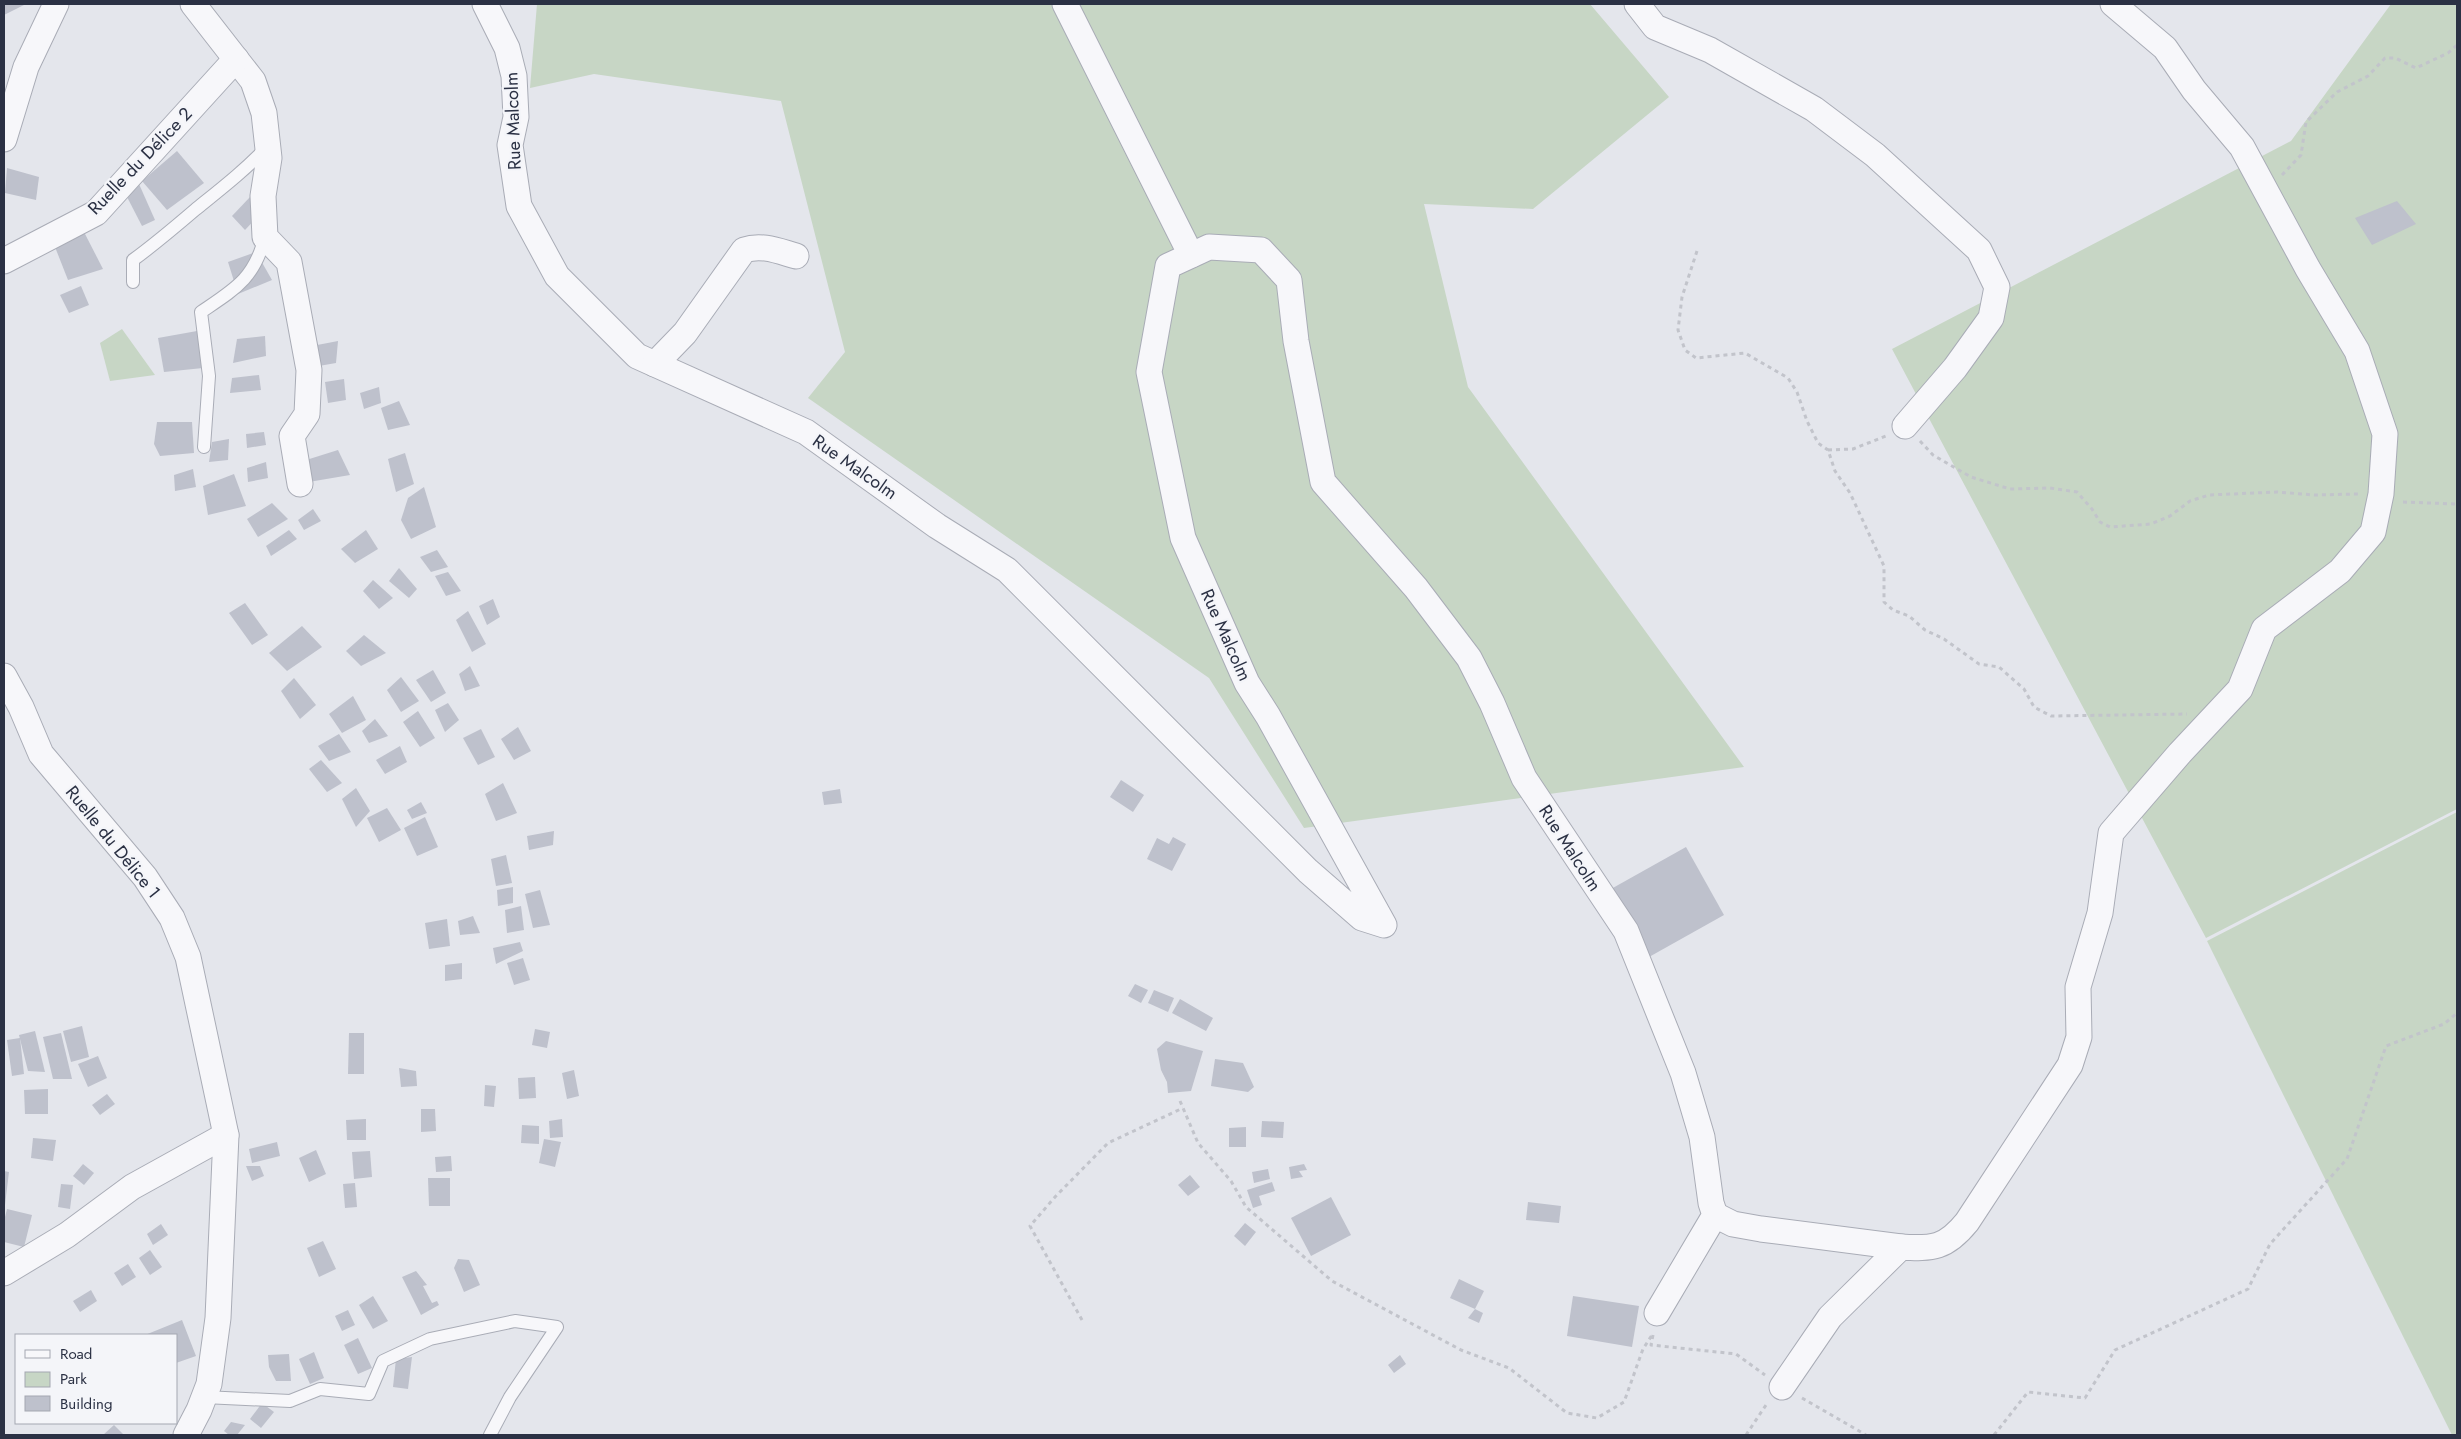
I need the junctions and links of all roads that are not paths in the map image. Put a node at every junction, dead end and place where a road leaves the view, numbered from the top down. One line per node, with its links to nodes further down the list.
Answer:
1 (56, 4): 8 (street)
2 (193, 4): 7 (street)
3 (486, 4): 15 (street, Rue Malcolm)
4 (1065, 4): 11 (street)
5 (1637, 4): 16 (street)
6 (2114, 4): 22 (street)
7 (236, 59): 9 (street); 13 (street, Ruelle du Délice 2)
8 (4, 139)
9 (268, 146): 10 (street); 14 (lane)
10 (265, 236): 17 (lane); 18 (street)
11 (1191, 255): 15 (street, Rue Malcolm); 21 (street, Rue Malcolm)
12 (796, 256): 15 (street)
13 (4, 262)
14 (133, 282)
15 (655, 364)
16 (1906, 426)
17 (204, 447)
18 (300, 484)
19 (4, 676): 20 (street, Ruelle du Délice 1)
20 (226, 1136): 23 (street); 26 (street, Ruelle du Délice 1)
21 (1715, 1215): 22 (street); 24 (street)
22 (1901, 1247): 25 (street)
23 (7, 1268)
24 (1658, 1313)
25 (1782, 1387)
26 (204, 1397): 27 (street, Ruelle du Délice 1); 28 (lane)
27 (186, 1435)
28 (490, 1435)

